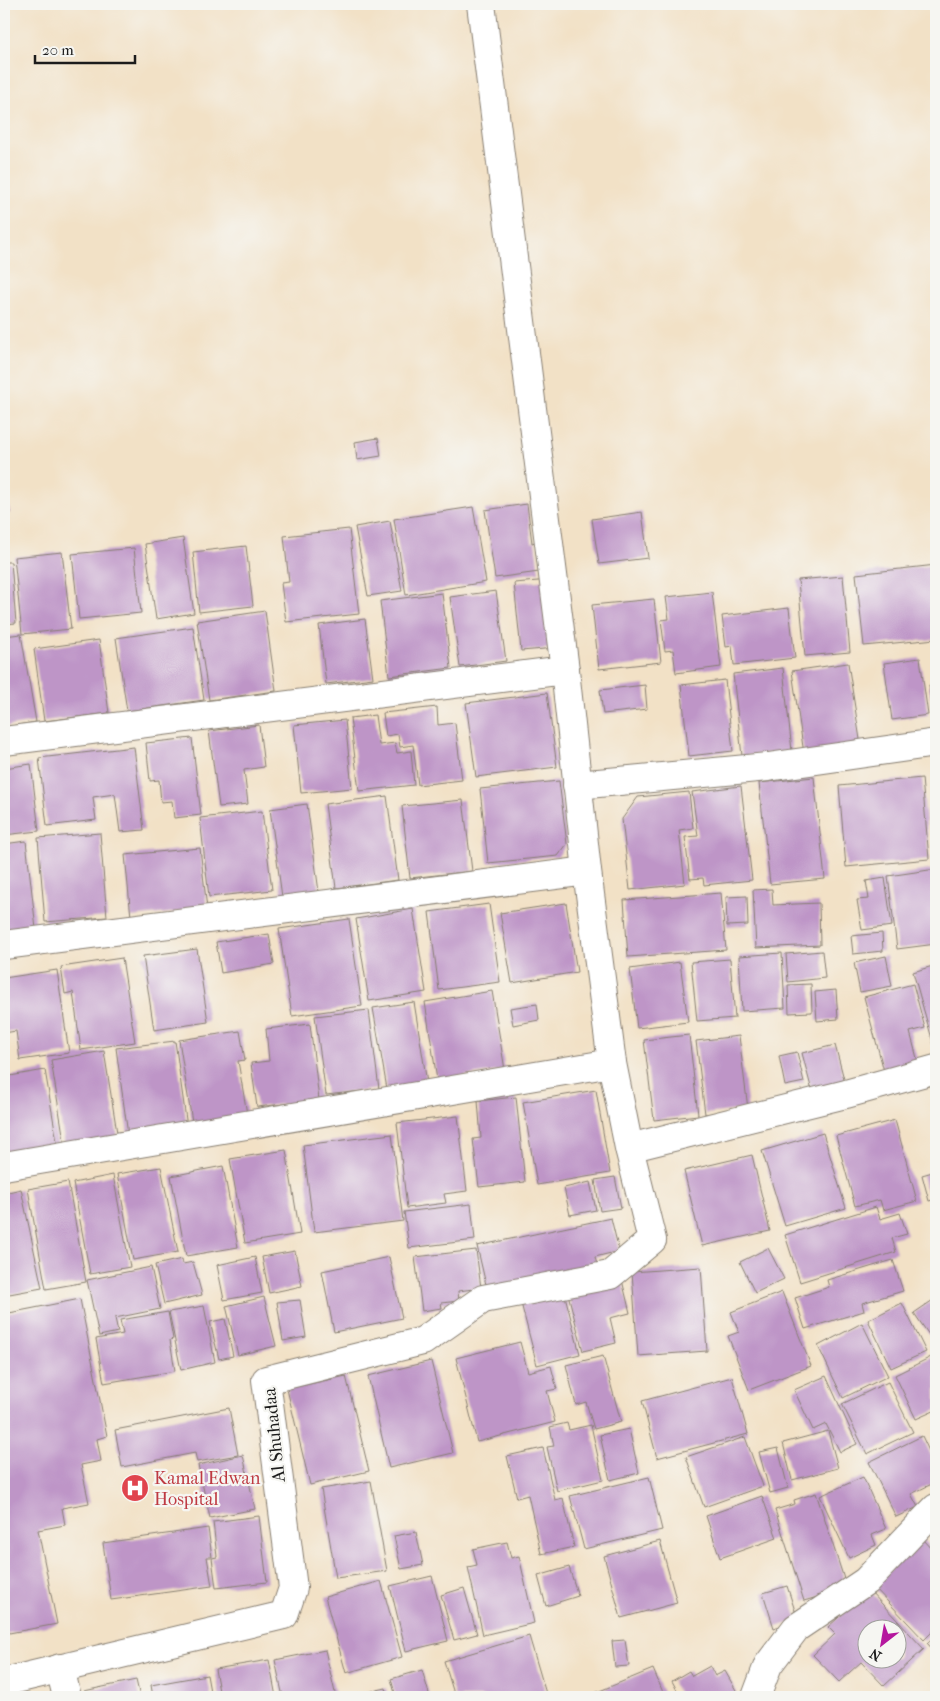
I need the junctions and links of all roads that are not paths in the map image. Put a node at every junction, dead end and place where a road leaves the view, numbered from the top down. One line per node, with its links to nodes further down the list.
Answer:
1 (481, 4): 2 (street)
2 (565, 670): 3 (street); 5 (street)
3 (4, 741)
4 (936, 744): 5 (street)
5 (577, 785): 6 (street)
6 (587, 871): 7 (street); 8 (street)
7 (4, 945)
8 (612, 1063): 10 (street); 11 (street)
9 (936, 1069): 10 (street)
10 (629, 1148): 13 (street, Al Shuhadaa)
11 (4, 1166)
12 (936, 1508): 16 (street)
13 (60, 1668): 14 (street, Al Shuhadaa); 15 (street)
14 (4, 1682)
15 (67, 1697)
16 (756, 1697)

